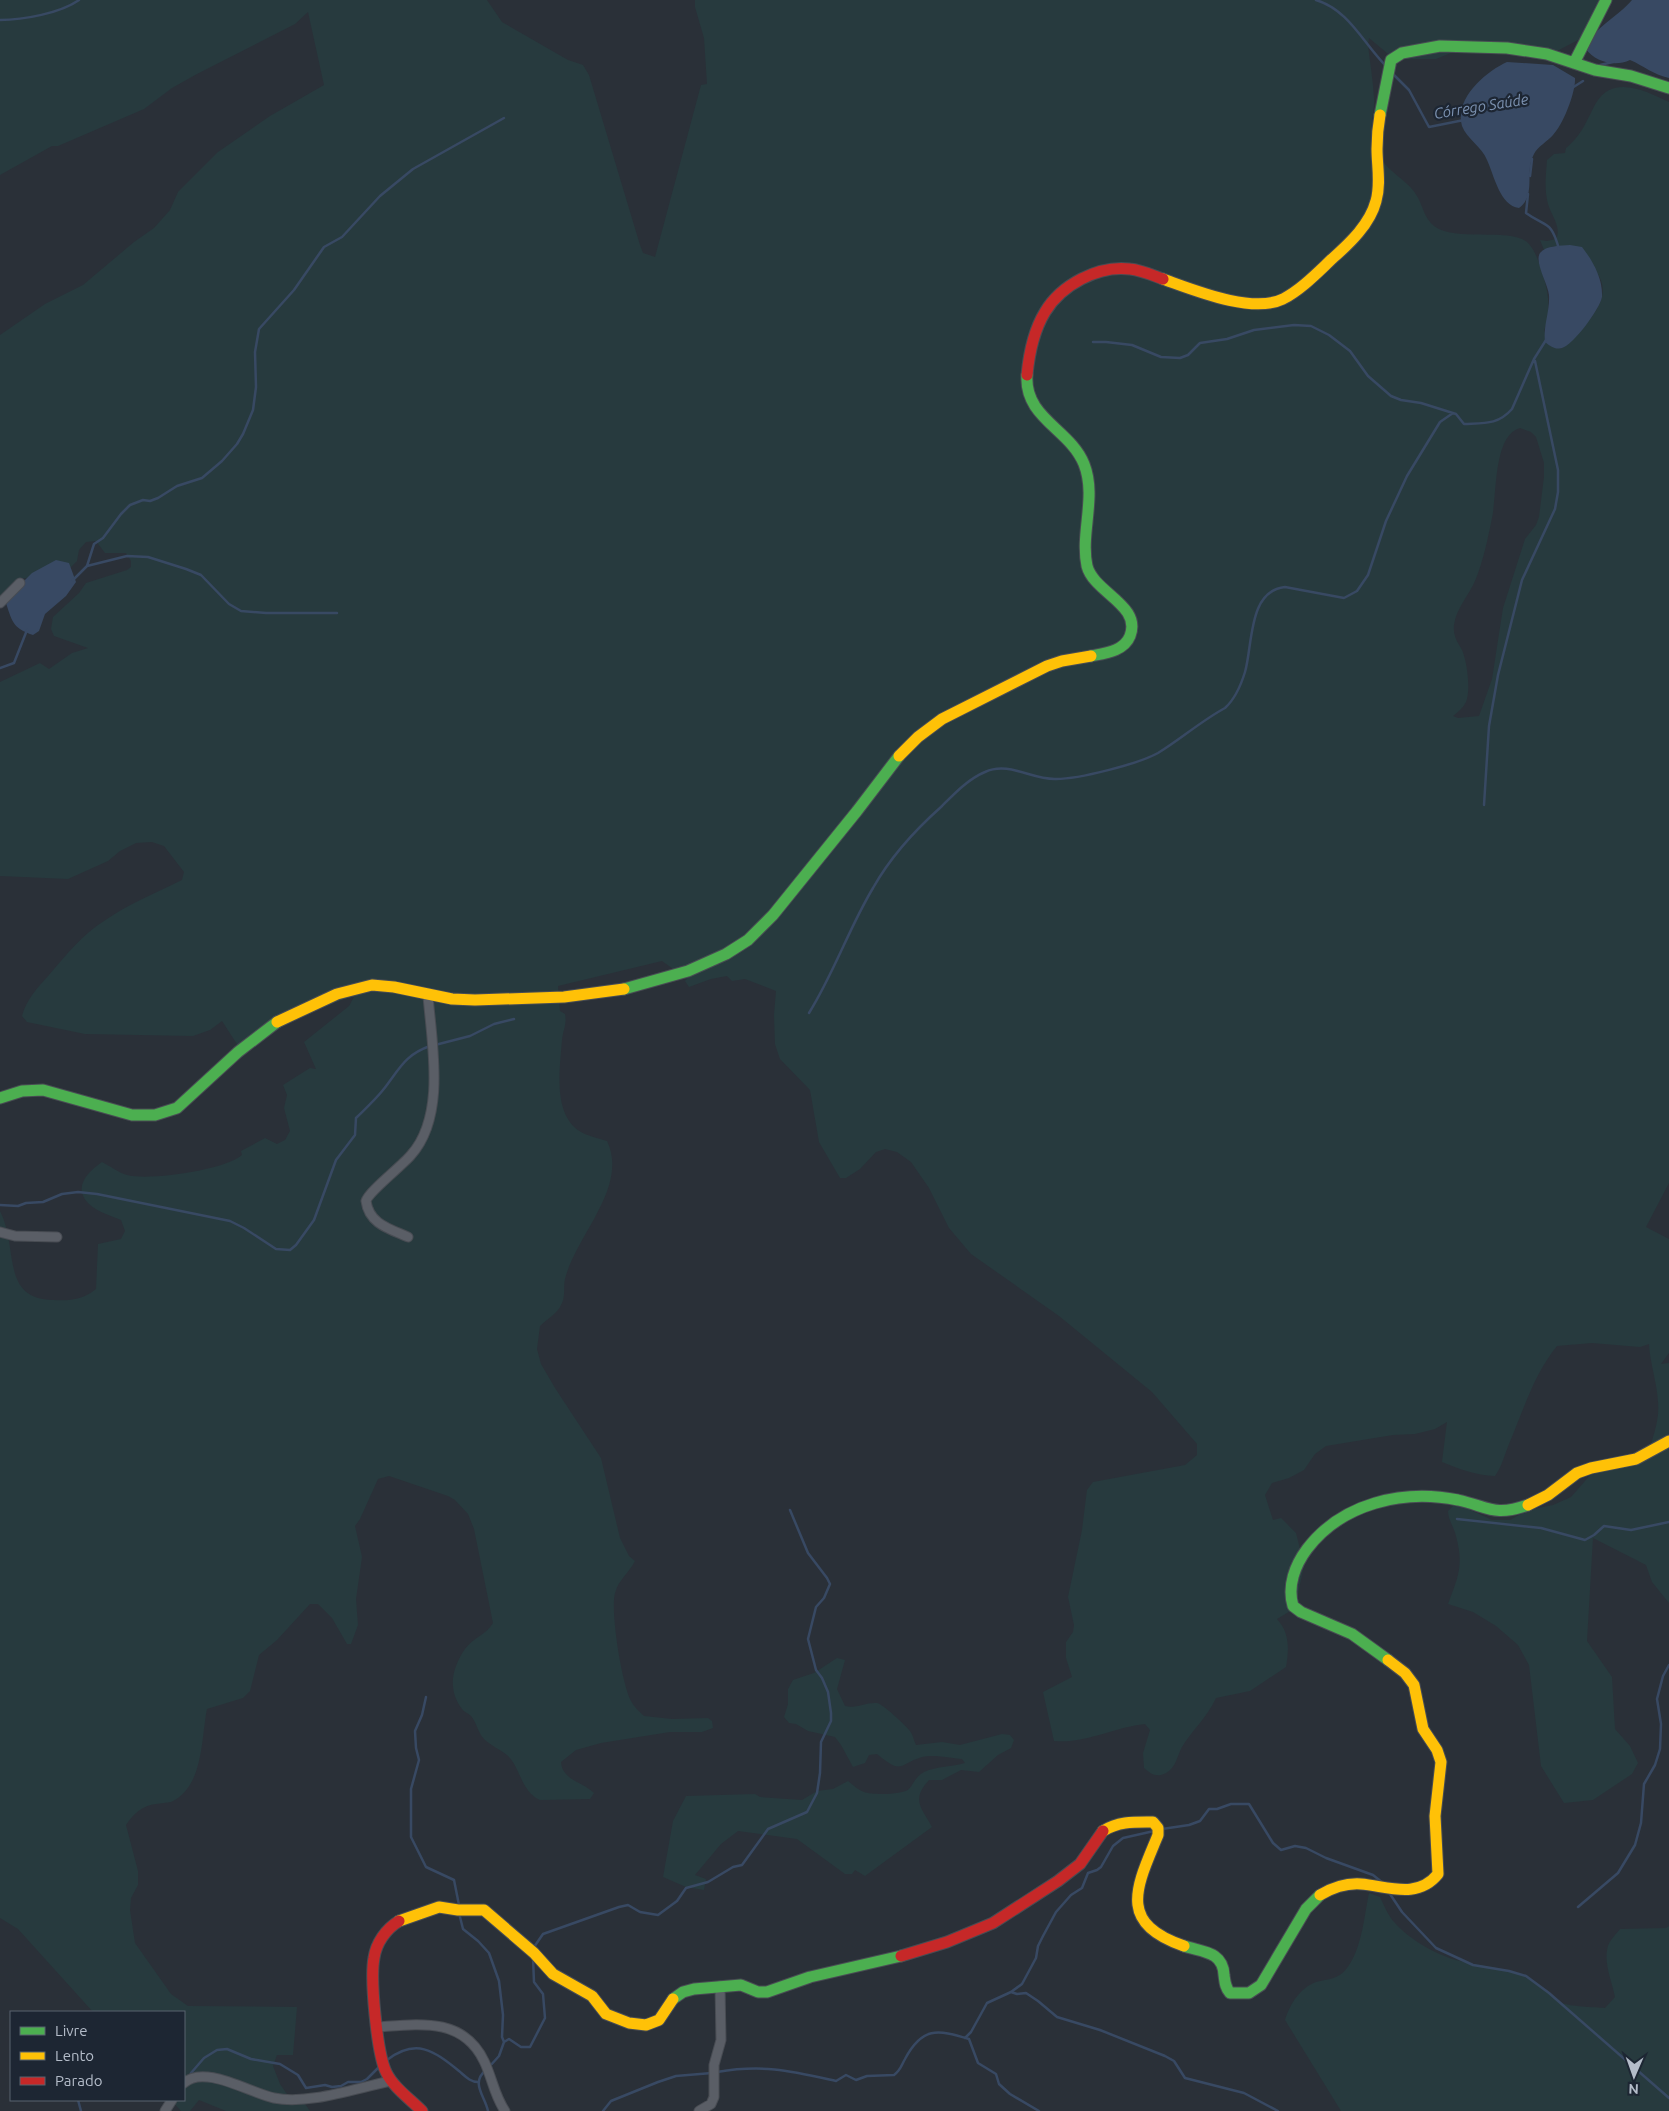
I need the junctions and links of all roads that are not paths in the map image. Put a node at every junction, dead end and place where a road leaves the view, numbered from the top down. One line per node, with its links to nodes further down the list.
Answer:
1 (1606, 0): 2 (street)
2 (1574, 63): 3 (street); 6 (street)
3 (1669, 88)
4 (20, 583): 5 (street)
5 (0, 603)
6 (428, 996): 7 (street); 10 (street)
7 (0, 1098)
8 (0, 1232): 9 (street)
9 (57, 1236)
10 (408, 1237)
11 (1669, 1441): 12 (street)
12 (720, 1986): 13 (street); 18 (street)
13 (378, 2027): 15 (street); 17 (street)
14 (185, 2082): 15 (street)
15 (391, 2082): 16 (street)
16 (422, 2111)
17 (505, 2111)
18 (699, 2111)

